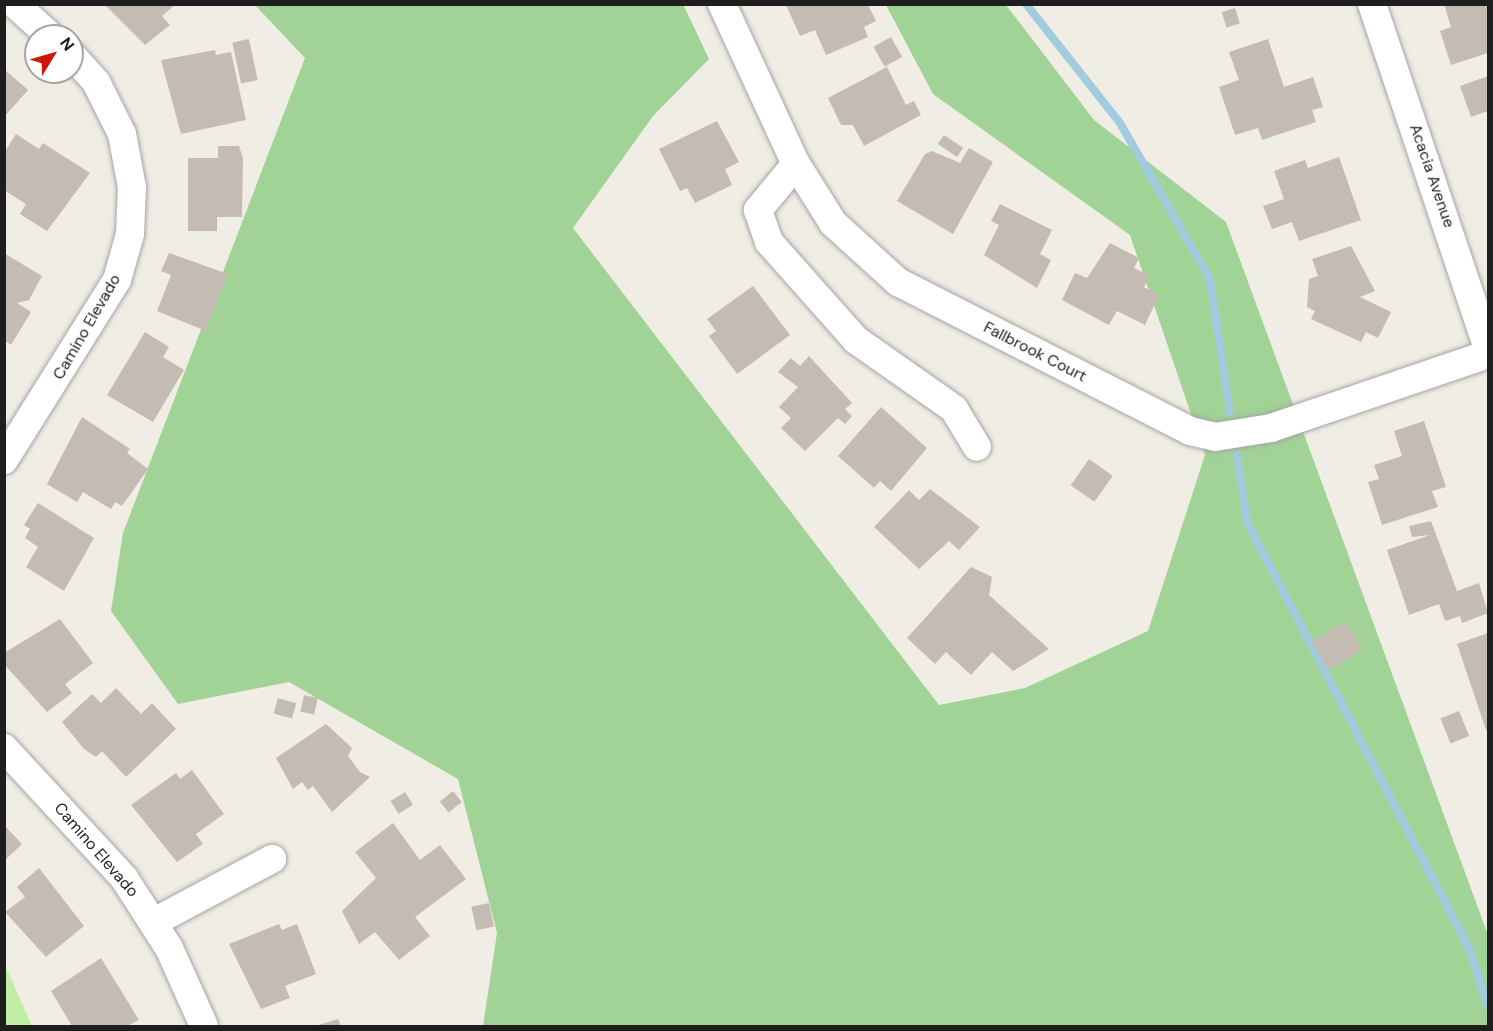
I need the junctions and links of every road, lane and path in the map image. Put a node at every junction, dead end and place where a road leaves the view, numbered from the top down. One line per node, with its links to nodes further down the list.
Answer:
1 (15, 4): 4 (street)
2 (722, 4): 6 (street, Fallbrook Court)
3 (1372, 4): 7 (street, Acacia Avenue)
4 (37, 24)
5 (84, 68): 10 (street, Camino Elevado)
6 (795, 164): 8 (street, Fallbrook Court); 9 (street)
7 (1488, 348)
8 (1488, 354)
9 (977, 447)
10 (4, 460)
11 (4, 748): 13 (street, Camino Elevado)
12 (272, 859): 13 (street)
13 (154, 922): 14 (street, Camino Elevado)
14 (204, 1026)

